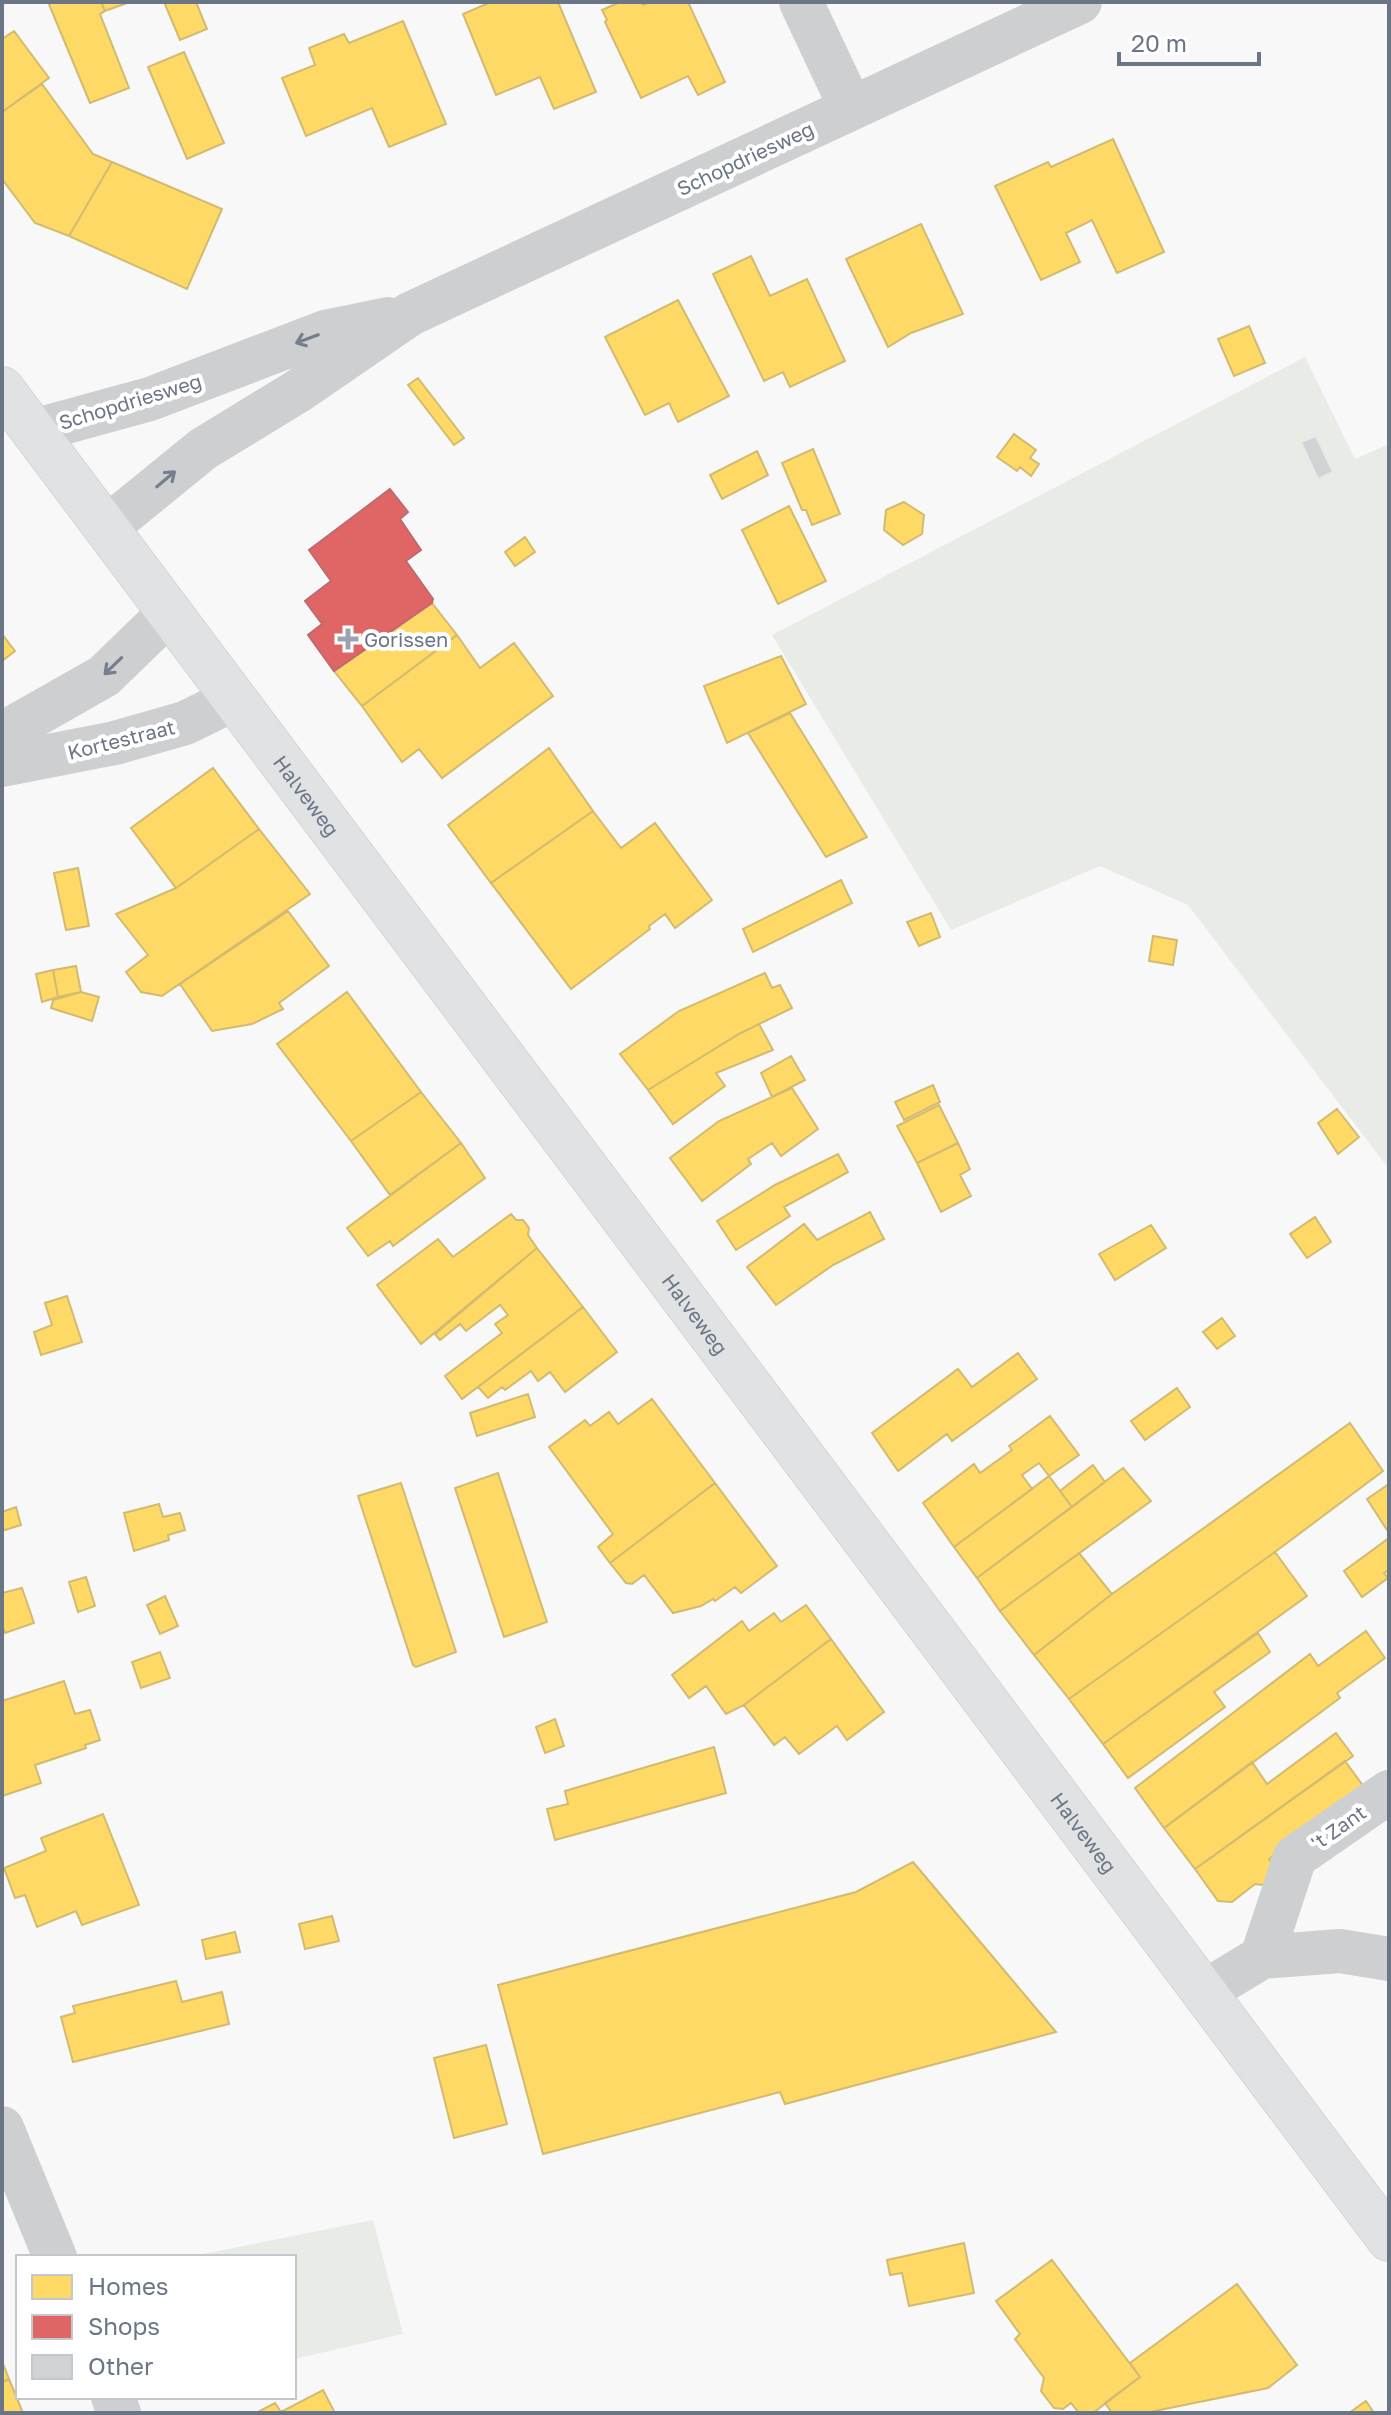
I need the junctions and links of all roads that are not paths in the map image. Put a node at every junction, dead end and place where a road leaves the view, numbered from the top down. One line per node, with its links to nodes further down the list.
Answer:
1 (801, 2): 3 (street)
2 (1080, 2): 3 (street, Schopdriesweg)
3 (851, 108): 4 (street, Schopdriesweg)
4 (410, 314): 6 (street, Schopdriesweg, one-way to 6); 7 (street, Schopdriesweg, one-way to 4)
5 (2, 389): 6 (main road, Halveweg)
6 (33, 431): 7 (main road, Halveweg)
7 (106, 528): 8 (main road, Halveweg)
8 (170, 612): 9 (main road, Halveweg); 10 (street, one-way to 10)
9 (234, 699): 11 (street, Kortestraat); 15 (main road, Halveweg)
10 (2, 734)
11 (2, 765)
12 (1389, 1792): 13 (street, 't Zant)
13 (1262, 1957): 14 (street); 15 (street)
14 (1389, 1959)
15 (1204, 1992): 17 (main road, Halveweg)
16 (2, 2128): 18 (street)
17 (1389, 2239)
18 (54, 2255)

